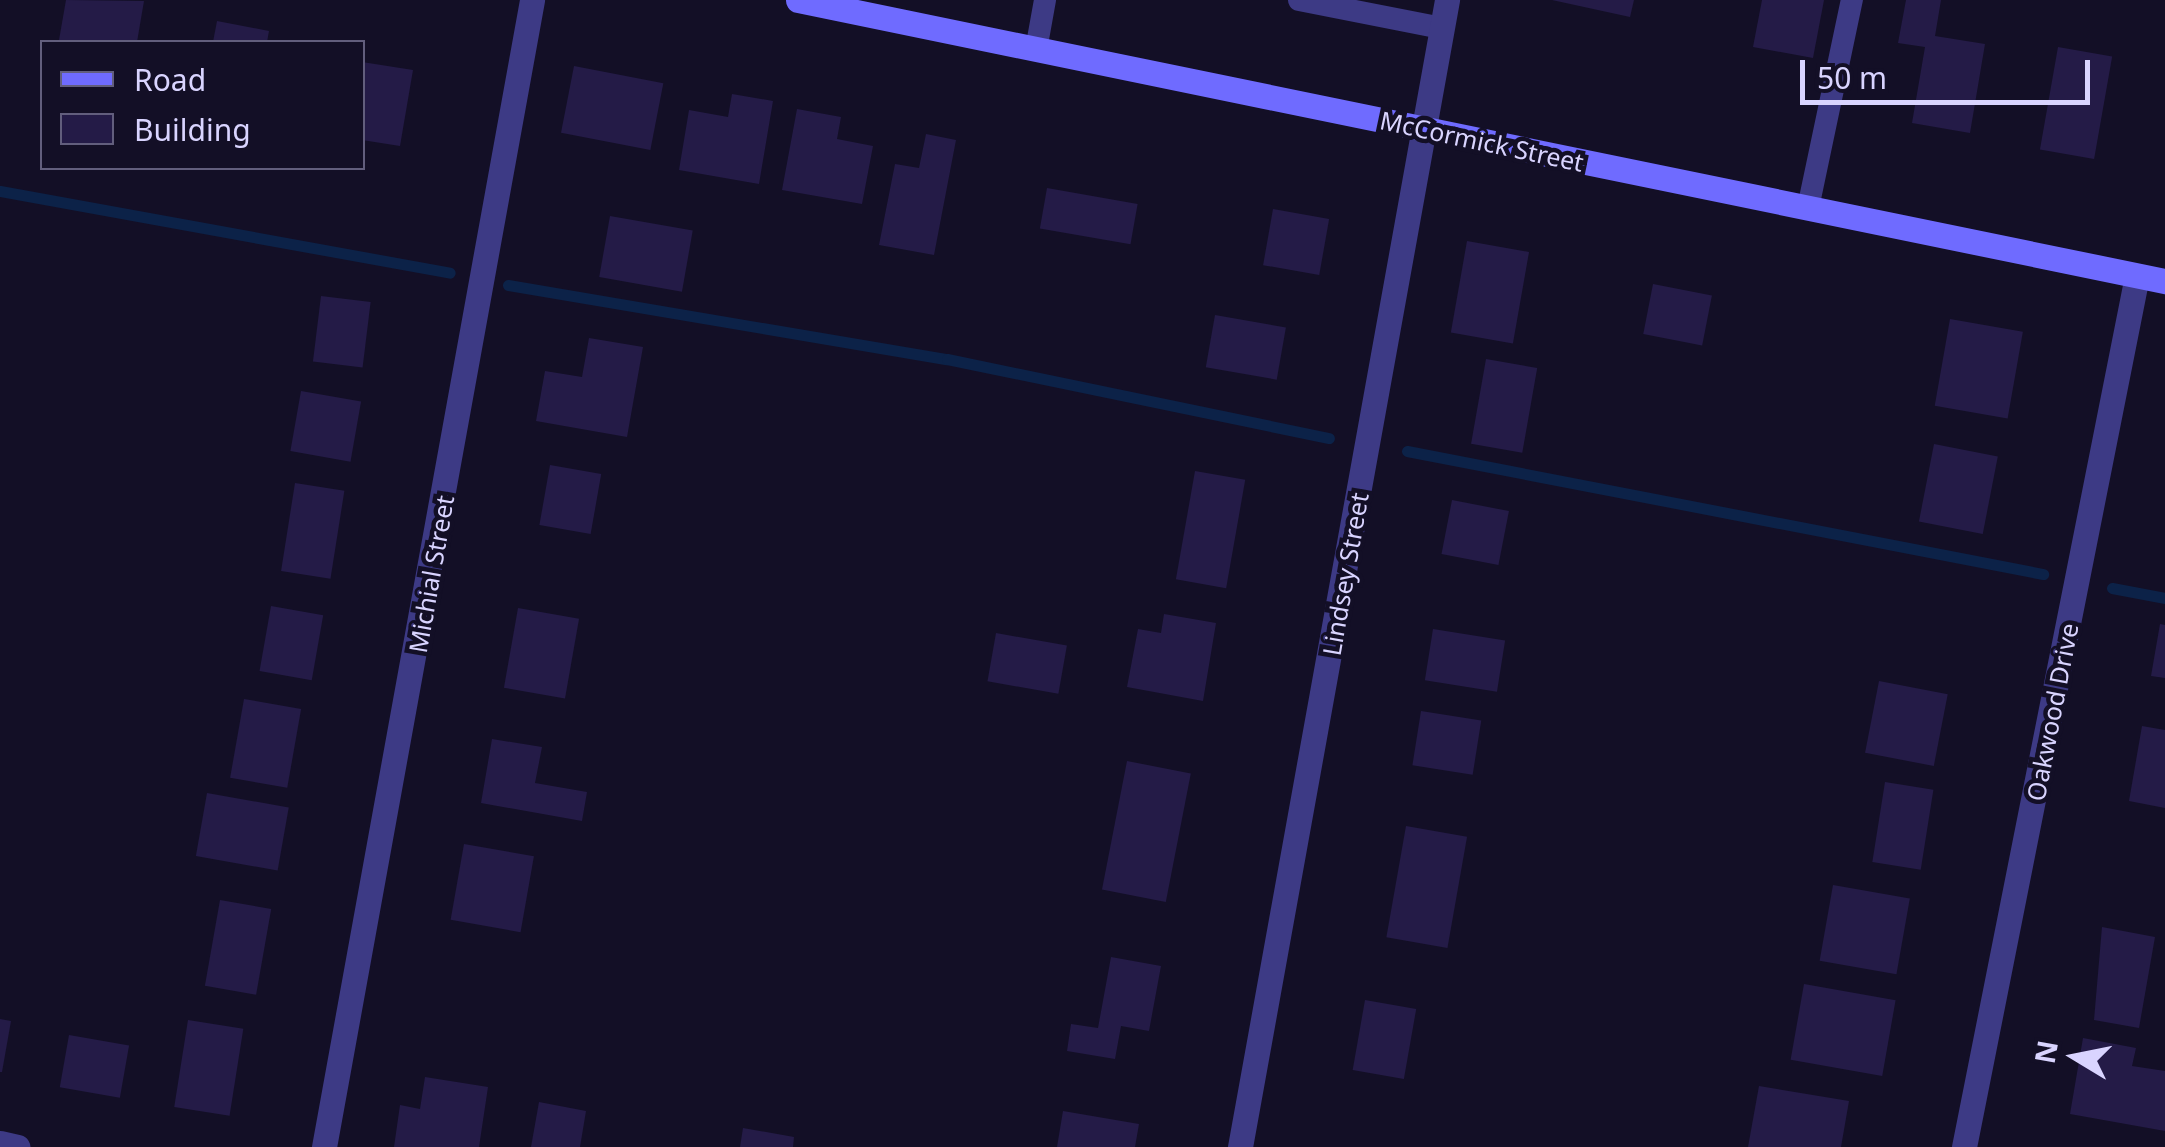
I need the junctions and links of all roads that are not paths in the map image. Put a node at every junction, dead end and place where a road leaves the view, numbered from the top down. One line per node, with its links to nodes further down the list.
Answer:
1 (532, 0): 15 (street, Michial Street)
2 (798, 0): 8 (street, McCormick Street)
3 (1045, 0): 8 (lane)
4 (1299, 0): 7 (lane)
5 (1447, 0): 7 (street, Lindsey Street)
6 (1852, 0): 10 (lane)
7 (1442, 28): 9 (street, Lindsey Street)
8 (1036, 50): 9 (street, McCormick Street)
9 (1424, 129): 10 (street, McCormick Street); 16 (street, Lindsey Street)
10 (1808, 208): 11 (street, McCormick Street)
11 (2137, 276): 12 (street, McCormick Street); 17 (street, Oakwood Drive)
12 (2165, 281)
13 (0, 1143): 14 (street)
14 (18, 1147)
15 (324, 1147)
16 (1240, 1147)
17 (1964, 1147)

